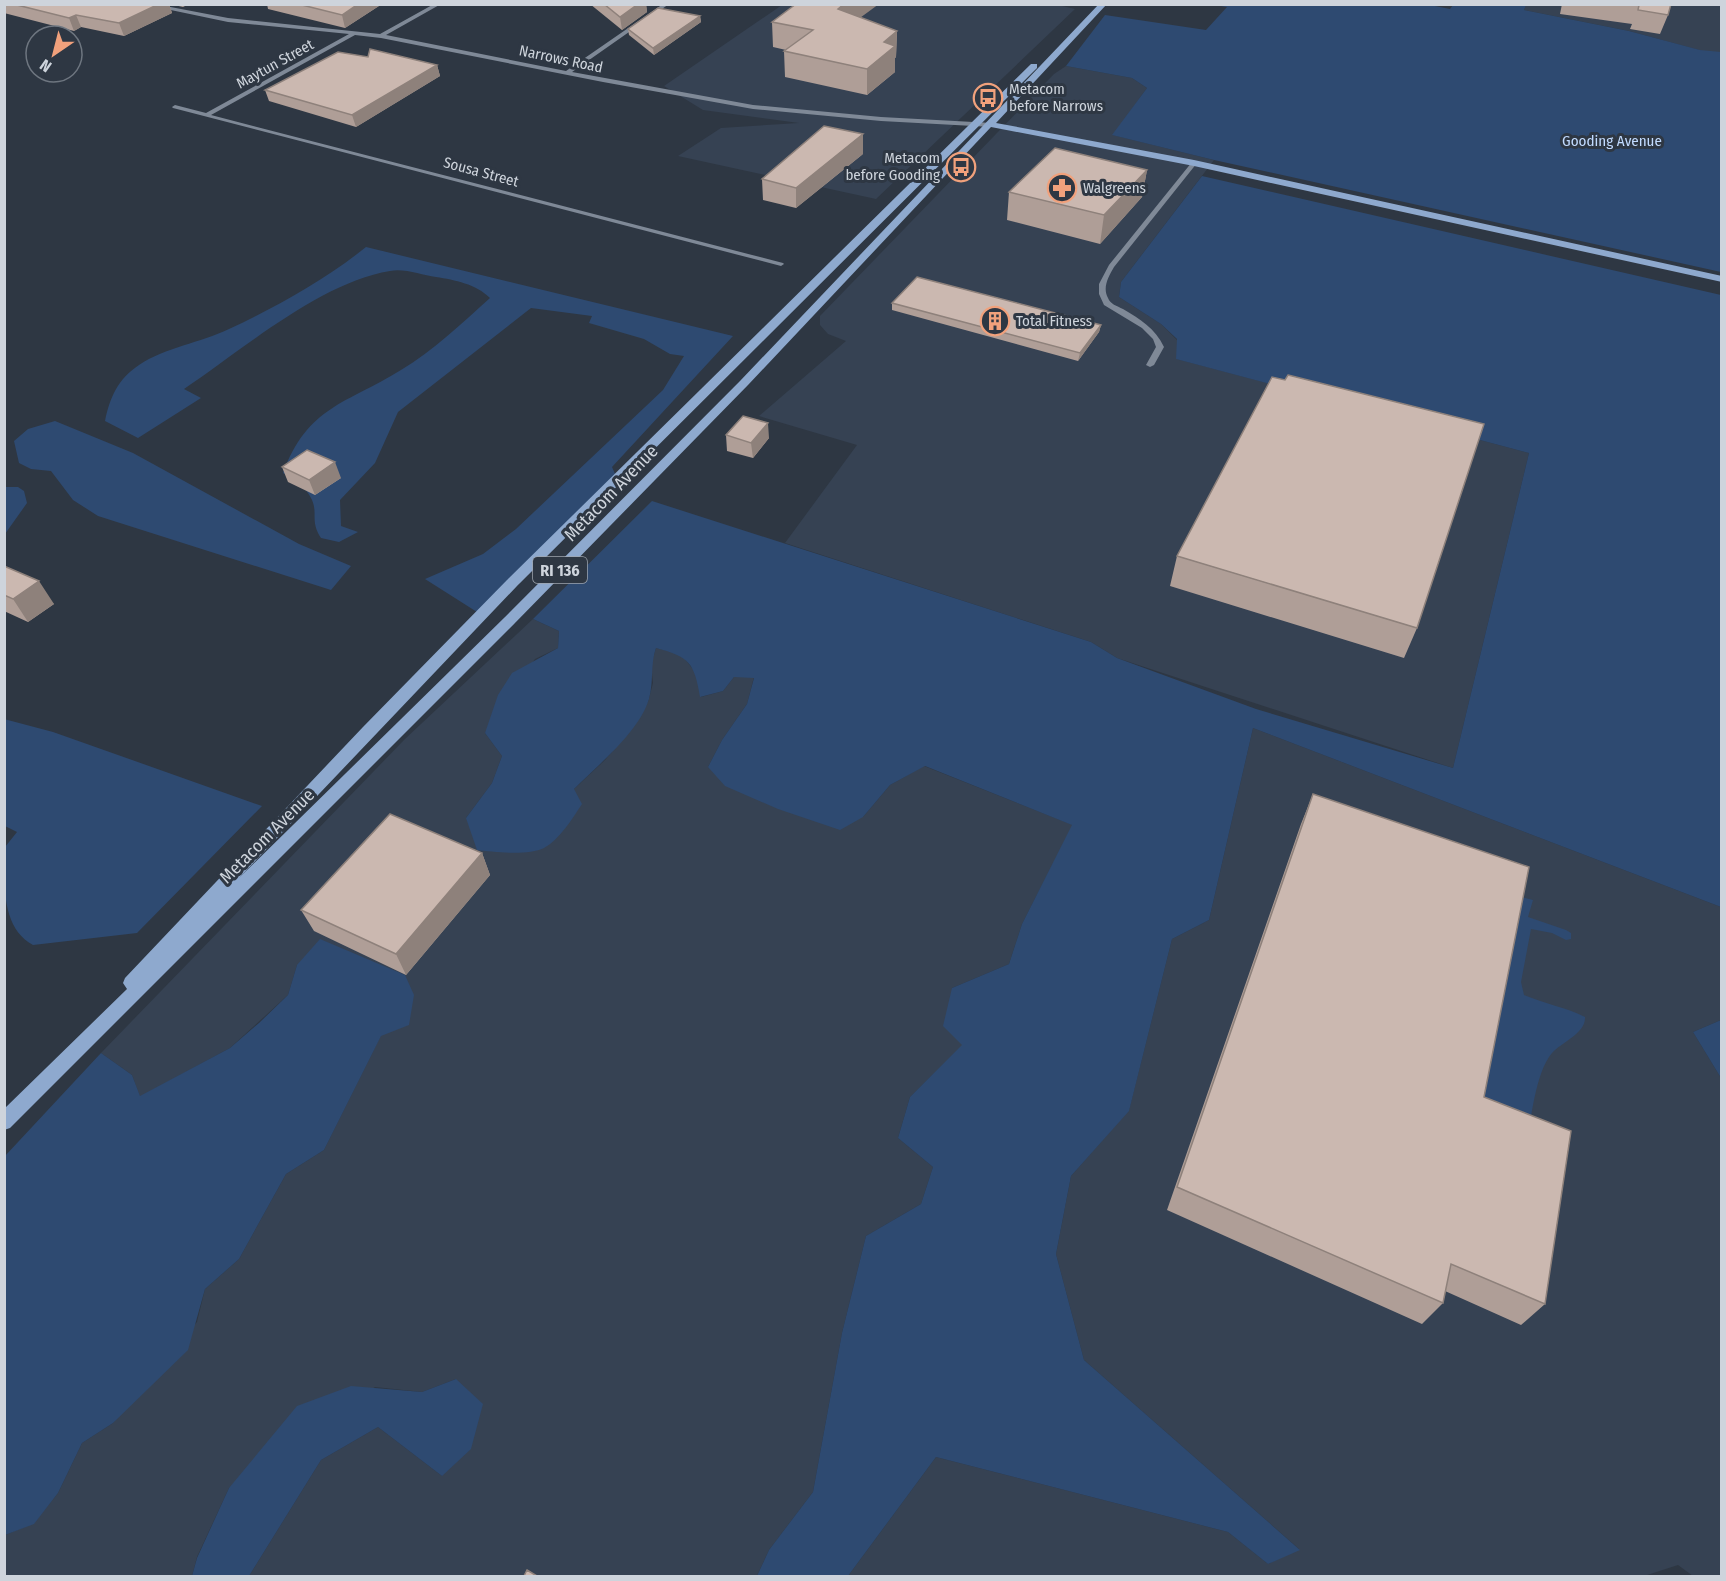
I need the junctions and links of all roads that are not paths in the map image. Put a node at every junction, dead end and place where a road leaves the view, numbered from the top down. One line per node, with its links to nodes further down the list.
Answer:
1 (144, 4): 5 (street, Narrows Road)
2 (439, 4): 6 (street)
3 (667, 4): 7 (street)
4 (1102, 4): 10 (main road, Metacom Avenue / RI 136); 11 (main road, Metacom Avenue / RI 136)
5 (353, 33): 6 (street, Narrows Road); 9 (street, Maytun Street)
6 (381, 36): 7 (street, Narrows Road)
7 (567, 73): 10 (street, Narrows Road)
8 (175, 107): 9 (street, Sousa Street)
9 (208, 114): 13 (street, Sousa Street)
10 (976, 124): 11 (street); 16 (main road, Metacom Avenue / RI 136)
11 (992, 125): 12 (main road); 16 (main road, Metacom Avenue / RI 136)
12 (1194, 163): 14 (main road); 15 (street)
13 (781, 264)
14 (1722, 279)
15 (1150, 364)
16 (4, 1121)

